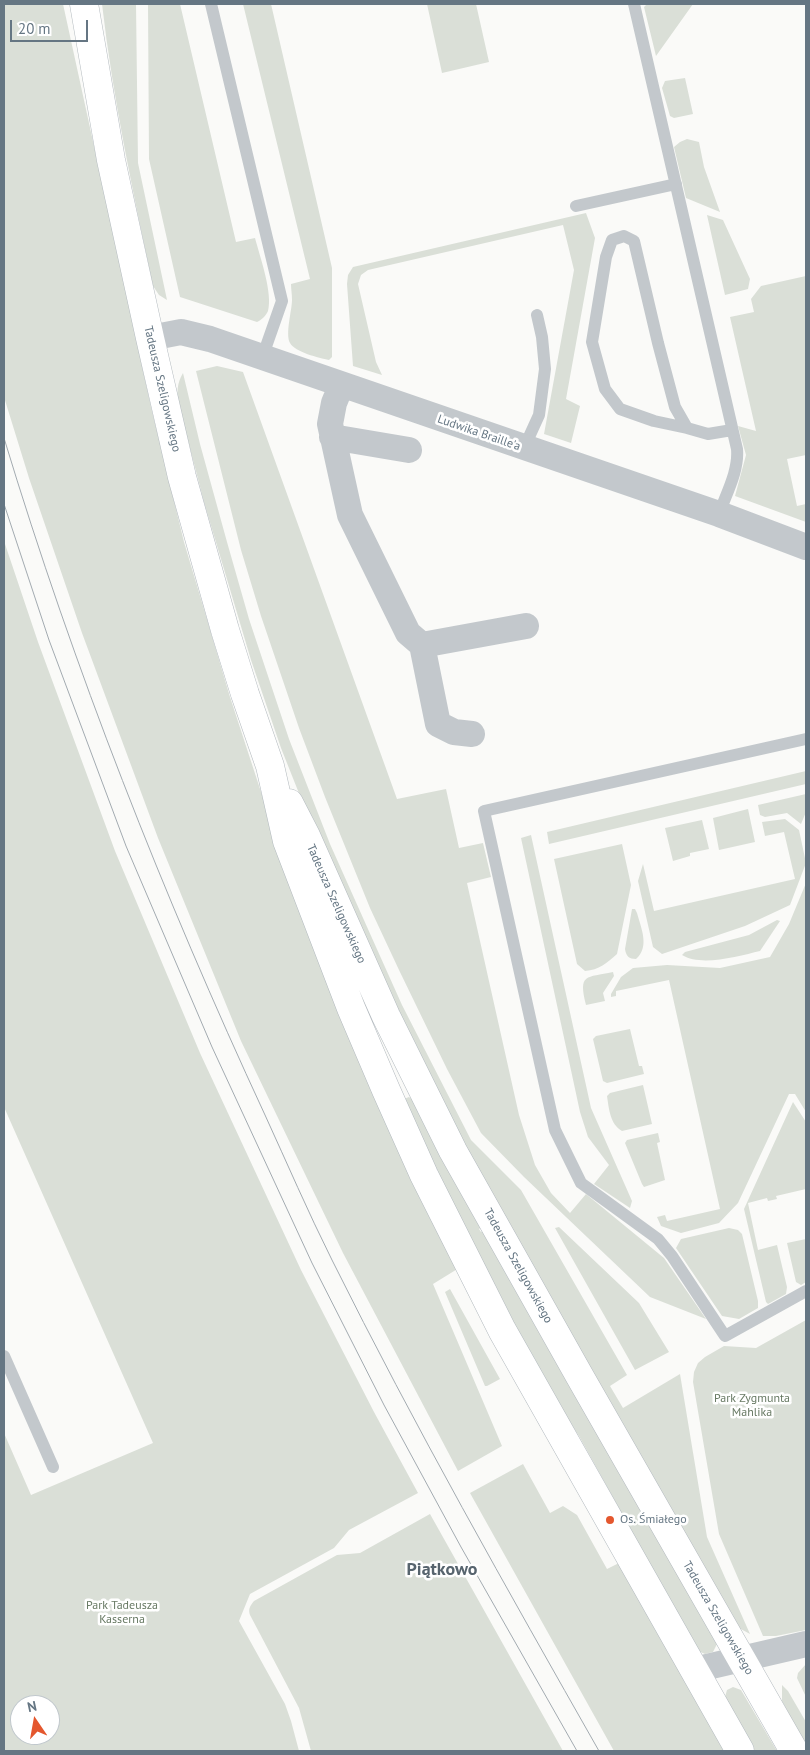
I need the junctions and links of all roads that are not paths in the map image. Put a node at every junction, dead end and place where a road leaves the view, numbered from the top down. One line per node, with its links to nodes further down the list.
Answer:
1 (84, 4): 7 (street, Tadeusza Szeligowskiego)
2 (211, 4): 8 (lane)
3 (634, 4): 4 (lane)
4 (676, 184): 5 (lane); 11 (lane)
5 (576, 206)
6 (536, 314): 13 (lane)
7 (150, 338): 8 (street, Ludwika Braille'a); 21 (street, Tadeusza Szeligowskiego)
8 (262, 358): 9 (street, Ludwika Braille'a)
9 (341, 386): 12 (street); 13 (street, Ludwika Braille'a)
10 (687, 428): 10 (lane); 11 (lane)
11 (732, 430): 15 (lane)
12 (332, 437): 14 (street); 18 (street)
13 (524, 448): 15 (street, Ludwika Braille'a)
14 (409, 450)
15 (719, 514): 16 (street, Ludwika Braille'a)
16 (806, 547)
17 (526, 626): 18 (street)
18 (422, 645): 19 (street)
19 (472, 734)
20 (806, 739): 22 (lane)
21 (270, 766): 26 (street, Tadeusza Szeligowskiego); 27 (street, Tadeusza Szeligowskiego)
22 (806, 1291)
23 (4, 1356): 24 (lane)
24 (53, 1467)
25 (806, 1644): 26 (street)
26 (741, 1659): 27 (street); 29 (street, Tadeusza Szeligowskiego)
27 (694, 1670): 28 (street, Tadeusza Szeligowskiego)
28 (740, 1751)
29 (794, 1751)

